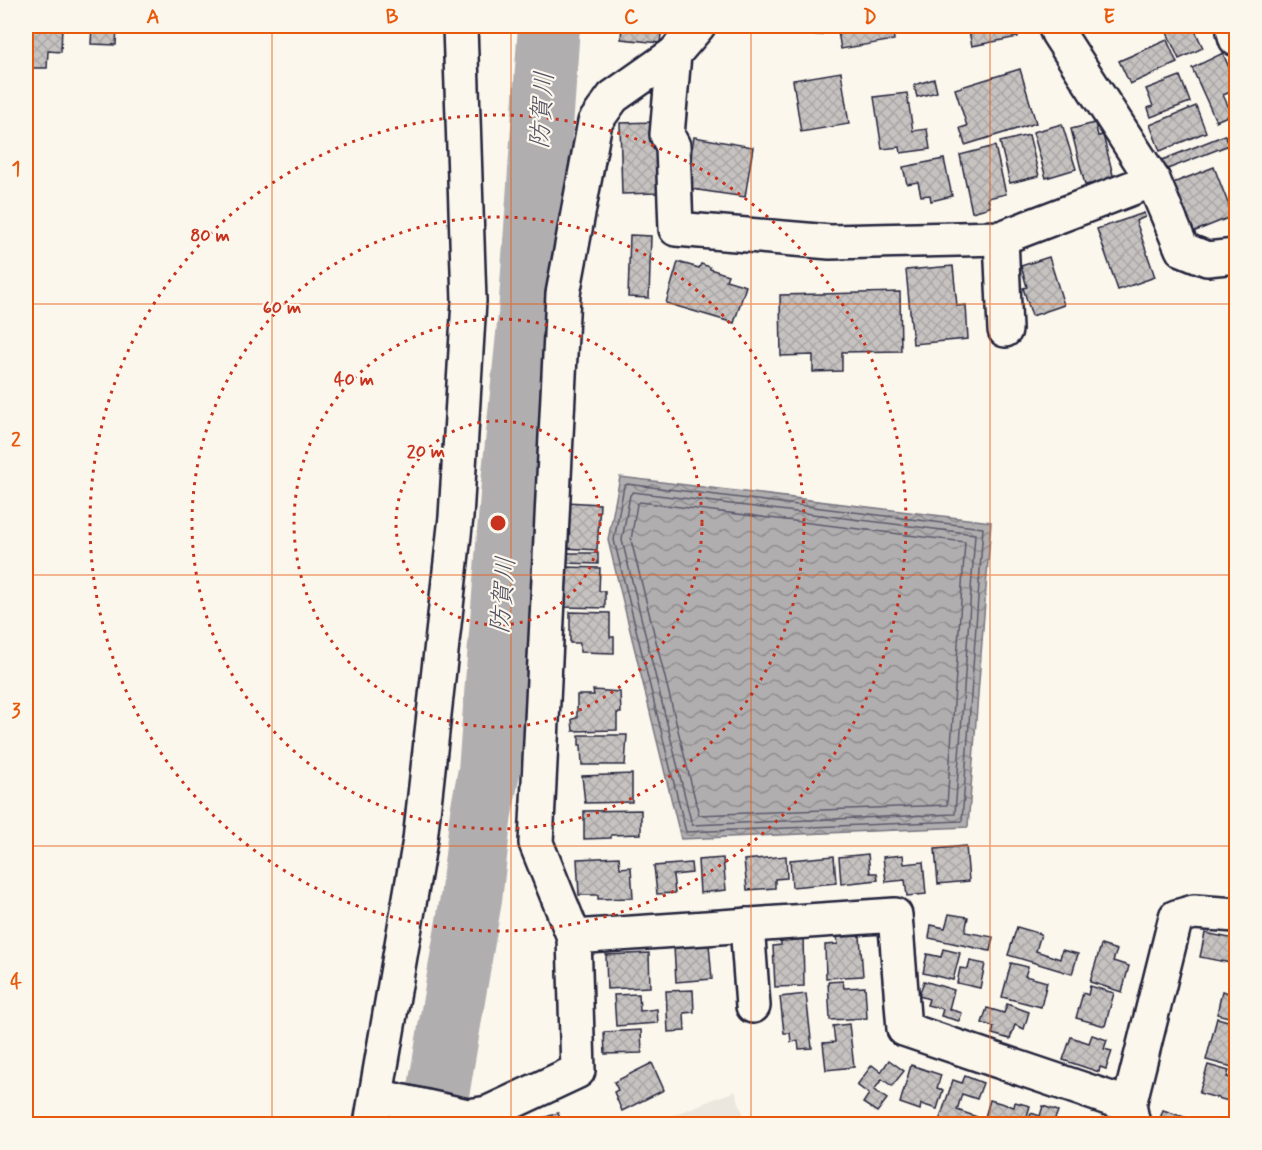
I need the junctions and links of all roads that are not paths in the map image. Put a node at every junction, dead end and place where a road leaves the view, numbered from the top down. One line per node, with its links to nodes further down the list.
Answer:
1 (460, 26): 15 (street)
2 (698, 26): 6 (street)
3 (1055, 26): 7 (street)
4 (1236, 31): 5 (street)
5 (1236, 39)
6 (674, 54): 8 (street); 13 (street)
7 (1154, 180): 8 (street); 9 (street)
8 (1001, 238): 10 (street)
9 (1236, 256)
10 (1005, 330)
11 (1236, 915): 16 (street)
12 (747, 925): 13 (street); 14 (street); 16 (street)
13 (574, 938): 15 (street)
14 (753, 1006)
15 (382, 1107)
16 (1131, 1115)

